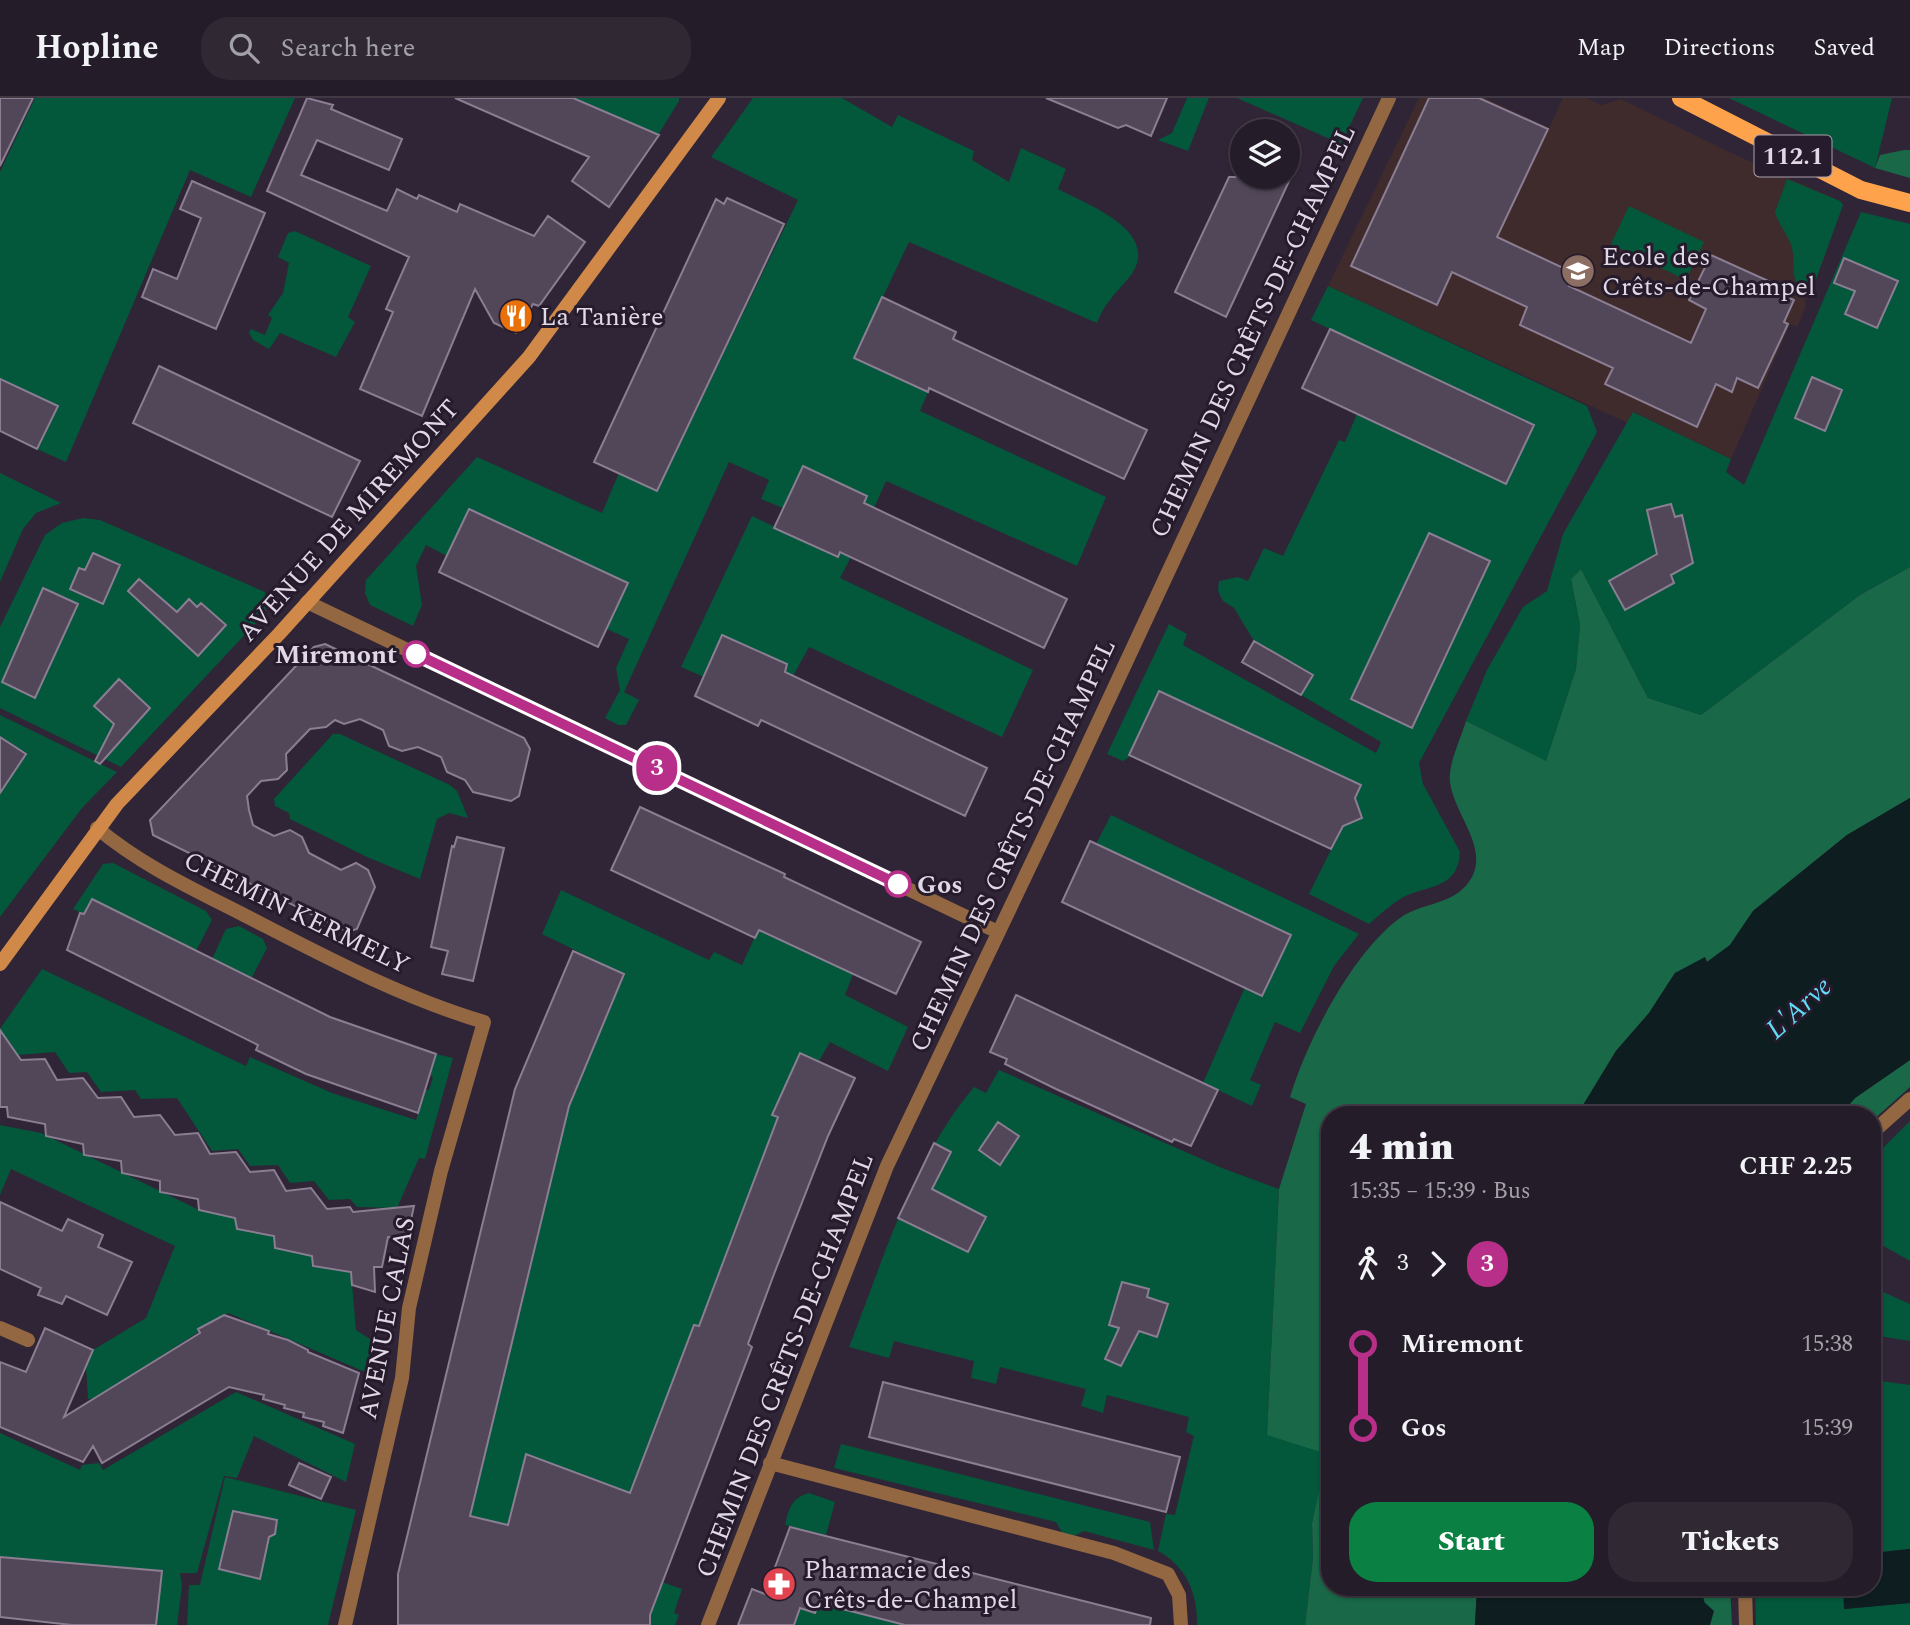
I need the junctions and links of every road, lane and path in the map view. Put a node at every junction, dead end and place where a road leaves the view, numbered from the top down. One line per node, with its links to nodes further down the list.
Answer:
1 (719, 98): 5 (street, AVENUE DE MIREMONT)
2 (1389, 98): 7 (street, CHEMIN DES CRÊTS-DE-CHAMPEL)
3 (1681, 98): 4 (main road, 112.1)
4 (1910, 203)
5 (307, 602): 6 (street, AVENUE DE MIREMONT); 7 (street)
6 (97, 828): 8 (street, AVENUE DE MIREMONT); 9 (street, CHEMIN KERMELY)
7 (998, 932): 14 (street, CHEMIN DES CRÊTS-DE-CHAMPEL)
8 (0, 964)
9 (484, 1022): 16 (street, AVENUE CALAS)
10 (1910, 1099): 11 (street)
11 (1881, 1125)
12 (0, 1328): 13 (street)
13 (28, 1340)
14 (771, 1463): 17 (street, CHEMIN DES CRÊTS-DE-CHAMPEL); 18 (street)
15 (1745, 1596): 19 (street)
16 (345, 1625)
17 (708, 1625)
18 (1181, 1625)
19 (1746, 1625)

